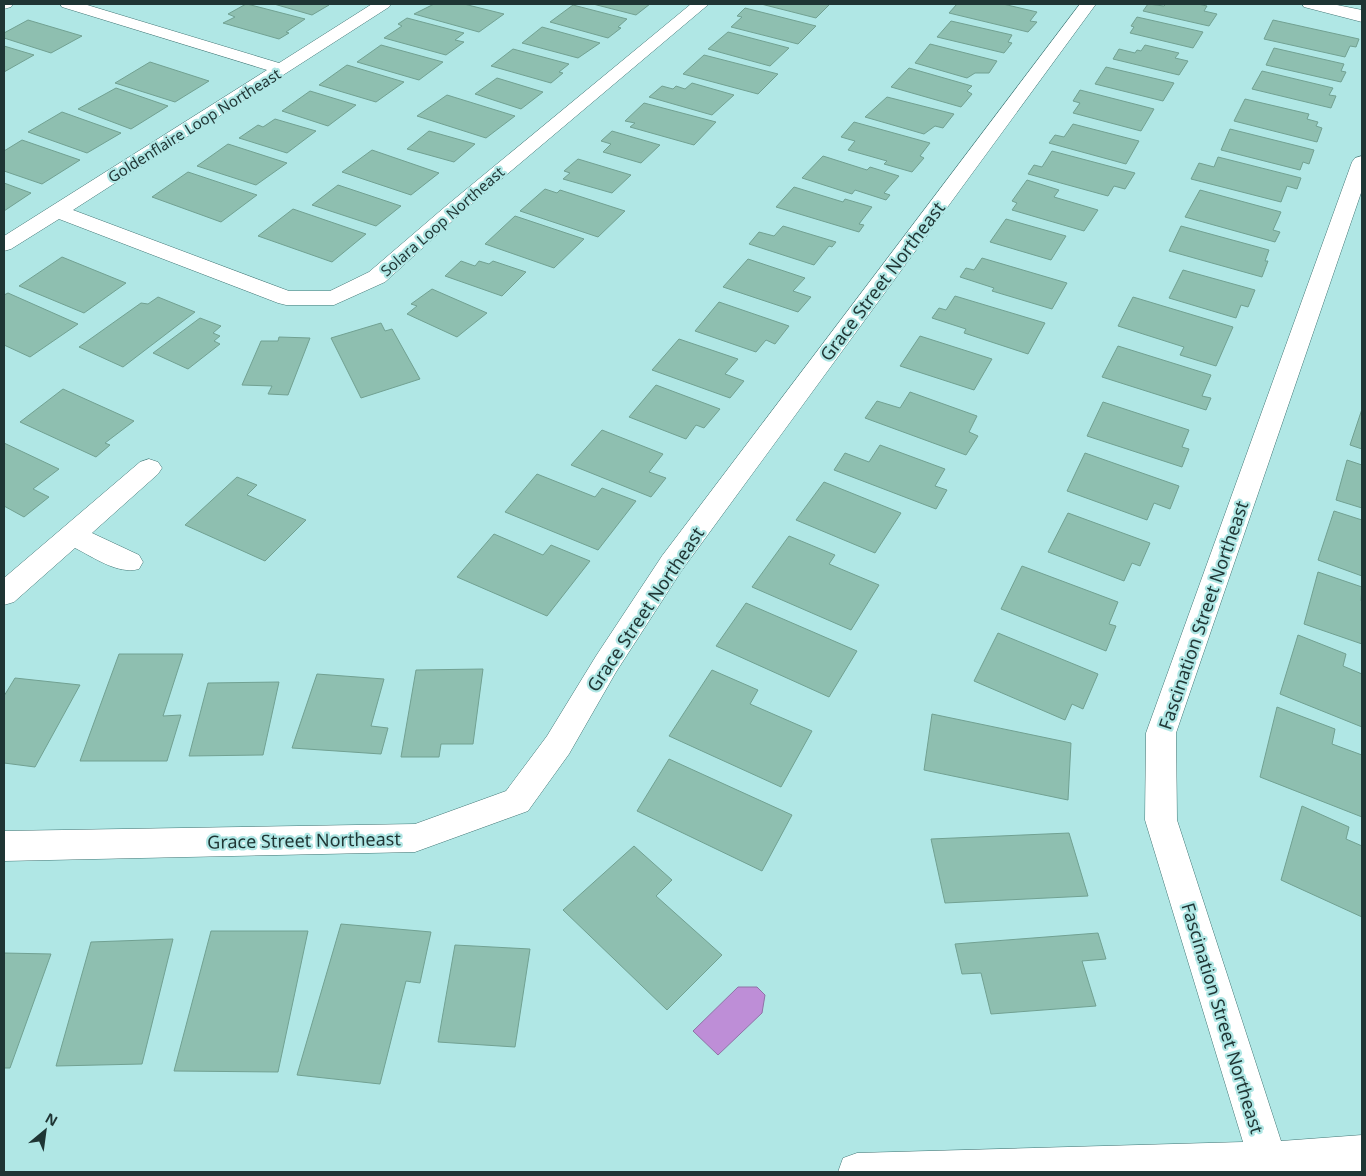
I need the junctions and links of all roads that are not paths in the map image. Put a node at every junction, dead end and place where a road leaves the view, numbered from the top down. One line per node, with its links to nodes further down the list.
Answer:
1 (68, 4): 7 (street)
2 (383, 4): 7 (street, Goldenflaire Loop Northeast)
3 (701, 4): 9 (street, Solara Loop Northeast)
4 (1088, 4): 15 (street, Grace Street Northeast)
5 (1310, 4): 6 (street)
6 (1362, 17)
7 (282, 69): 9 (street, Goldenflaire Loop Northeast)
8 (1362, 162): 17 (street, Fascination Street Northeast)
9 (57, 211): 10 (street, Goldenflaire Loop Northeast)
10 (4, 245)
11 (149, 468): 12 (street)
12 (72, 535): 13 (street); 14 (street)
13 (129, 562)
14 (4, 594)
15 (4, 846)
16 (1362, 1154): 17 (street)
17 (1268, 1161): 18 (street)
18 (857, 1172)

